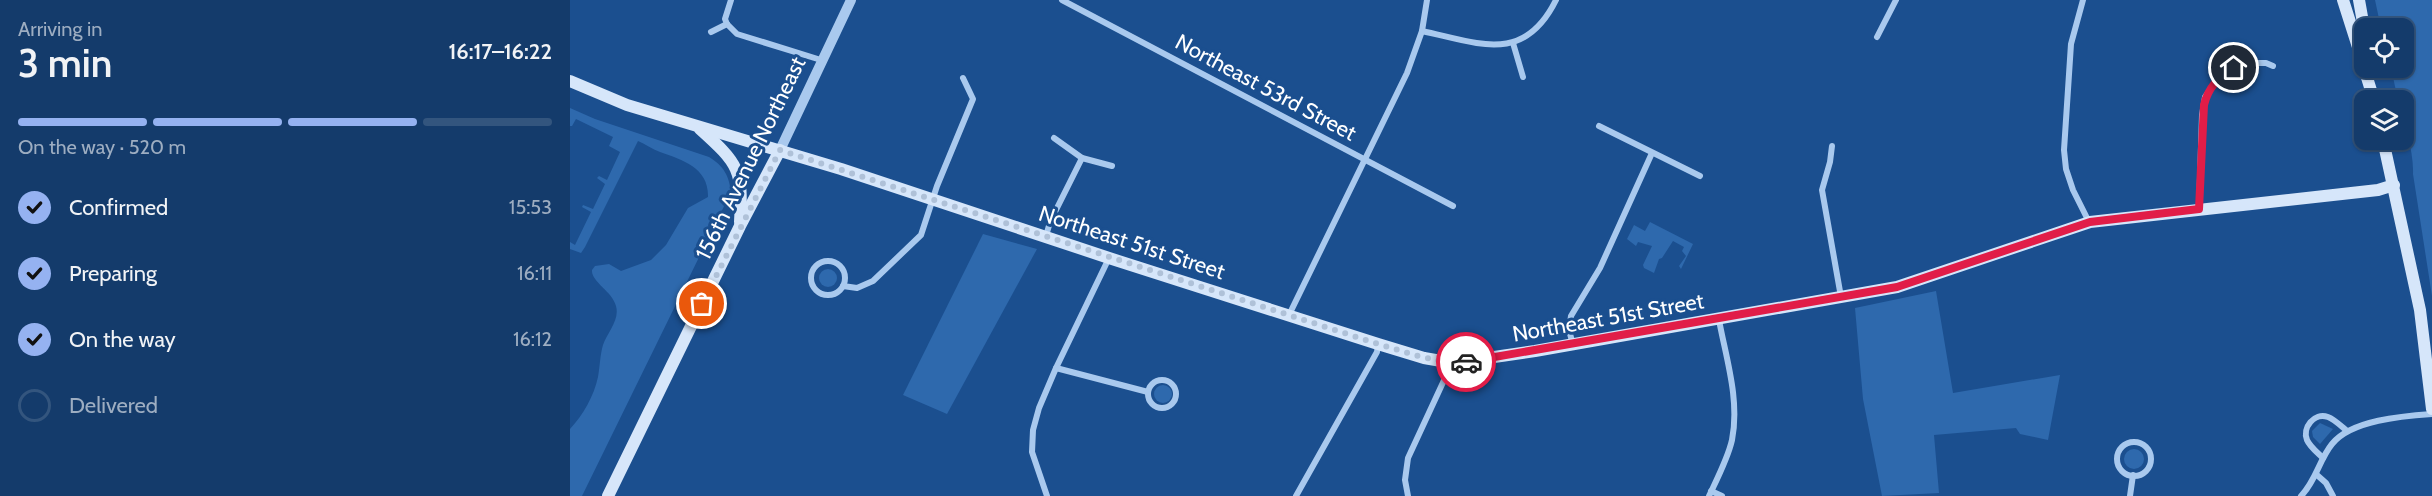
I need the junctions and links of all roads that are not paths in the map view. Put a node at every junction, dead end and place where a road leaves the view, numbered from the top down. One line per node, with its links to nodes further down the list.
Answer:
1 (731, 0): 13 (street)
2 (850, 0): 19 (street, 156th Avenue Northeast)
3 (1062, 0): 11 (street, Northeast 53rd Street)
4 (1081, 0): 11 (street)
5 (1427, 0): 14 (street)
6 (1556, 0): 18 (street)
7 (1896, 0): 17 (street)
8 (2083, 0): 39 (street)
9 (2343, 0): 16 (main road)
10 (2359, 0): 12 (main road)
11 (1077, 8): 32 (street, Northeast 53rd Street)
12 (2362, 18)
13 (727, 24): 15 (street); 19 (street)
14 (1422, 31): 18 (street); 32 (street)
15 (711, 32)
16 (2354, 32)
17 (1876, 37)
18 (1513, 43): 21 (street)
19 (821, 60): 28 (street, 156th Avenue Northeast)
20 (2273, 66): 38 (street)
21 (1523, 77)
22 (963, 78): 36 (street)
23 (570, 81): 25 (main road, Northeast 51st Street)
24 (1599, 126): 30 (street)
25 (697, 127): 28 (main road, Northeast 51st Street); 40 (main road)
26 (1054, 138): 31 (street)
27 (1832, 146): 44 (street)
28 (780, 150): 36 (main road, Northeast 51st Street); 40 (main road, 156th Avenue Northeast)
29 (2385, 150): 35 (main road)
30 (1652, 153): 34 (street); 48 (street)
31 (1082, 158): 33 (street); 41 (street)
32 (1365, 160): 37 (street, Northeast 53rd Street); 45 (street)
33 (1112, 166)
34 (1700, 176)
35 (2394, 185): 38 (main road, Northeast 51st Street); 52 (main road)
36 (932, 199): 41 (main road, Northeast 51st Street); 43 (street)
37 (1454, 206)
38 (2199, 209): 39 (main road, Northeast 51st Street)
39 (2090, 222): 44 (main road, Northeast 51st Street)
40 (740, 226): 60 (main road, 156th Avenue Northeast)
41 (1046, 236): 42 (main road, Northeast 51st Street)
42 (1109, 258): 45 (main road, Northeast 51st Street); 50 (street)
43 (843, 286): 43 (street)
44 (1841, 297): 46 (main road, Northeast 51st Street)
45 (1289, 315): 47 (main road, Northeast 51st Street)
46 (1719, 320): 48 (main road, Northeast 51st Street); 59 (street)
47 (1378, 344): 49 (main road, Northeast 51st Street); 61 (street)
48 (1573, 345): 49 (main road, Northeast 51st Street)
49 (1453, 363): 62 (street)
50 (1056, 368): 51 (street); 58 (street)
51 (1148, 392): 51 (street)
52 (2432, 409)
53 (2432, 414): 54 (street)
54 (2347, 431): 55 (street); 55 (street)
55 (2323, 458): 56 (street)
56 (2317, 475): 65 (street); 66 (street)
57 (2133, 476): 57 (street); 64 (street)
58 (1045, 493)
59 (1710, 494): 63 (street)
60 (608, 496)
61 (1296, 496)
62 (1408, 496)
63 (1722, 496)
64 (2130, 496)
65 (2301, 496)
66 (2333, 496)

